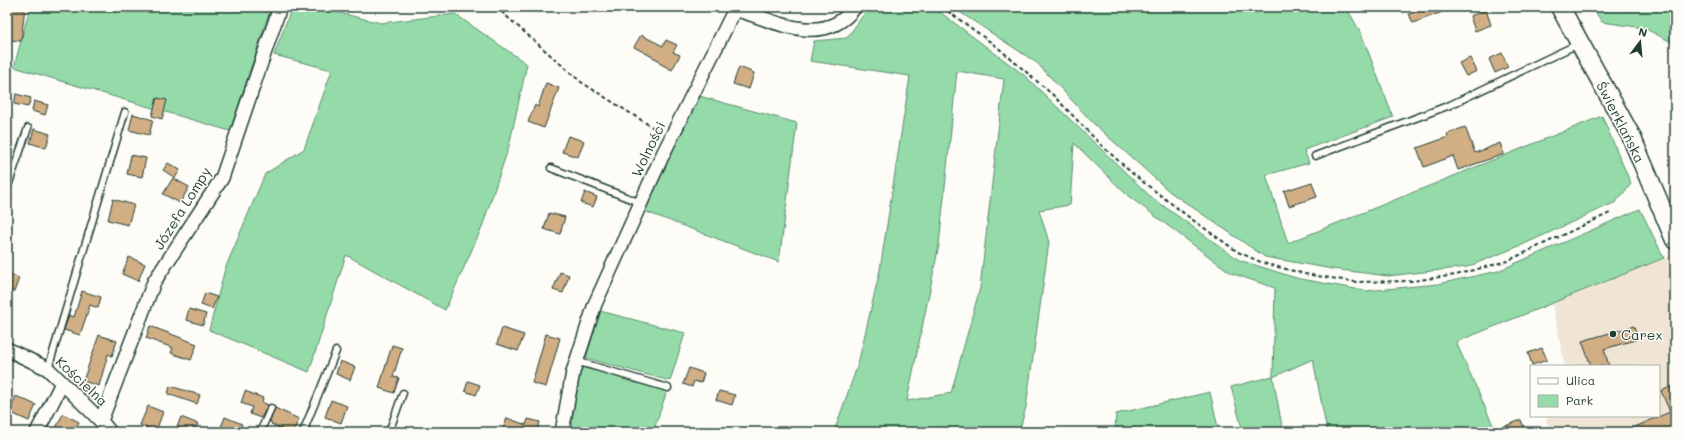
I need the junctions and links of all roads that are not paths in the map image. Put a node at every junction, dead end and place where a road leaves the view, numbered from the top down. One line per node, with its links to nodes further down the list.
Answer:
1 (280, 7): 21 (street, Józefa Lompy)
2 (855, 7): 4 (street, Wolności)
3 (1560, 7): 5 (main road, Świerklańska)
4 (735, 8): 11 (street, Wolności)
5 (1580, 43): 8 (lane); 12 (main road, Świerklańska)
6 (125, 112): 16 (lane)
7 (28, 128): 10 (lane)
8 (1315, 156)
9 (552, 168): 11 (lane)
10 (7, 189)
11 (640, 204): 15 (street, Wolności)
12 (1675, 240)
13 (7, 349): 16 (street, Kościelna)
14 (336, 351): 25 (lane)
15 (576, 361): 18 (lane); 27 (street, Wolności)
16 (48, 369): 17 (street, Kościelna)
17 (62, 382): 21 (street, Kościelna); 22 (street)
18 (668, 388)
19 (403, 393): 26 (lane)
20 (271, 408): 24 (lane)
21 (101, 421): 23 (street, Kościelna)
22 (37, 432)
23 (110, 432)
24 (260, 432)
25 (303, 432)
26 (388, 432)
27 (562, 432)

